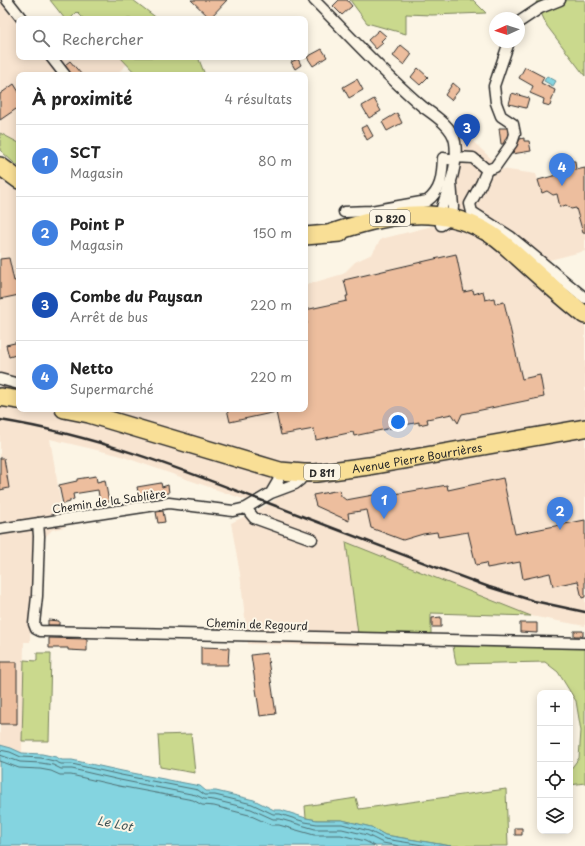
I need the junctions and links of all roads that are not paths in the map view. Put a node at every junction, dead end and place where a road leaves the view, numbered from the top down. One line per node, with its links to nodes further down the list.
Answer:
1 (7, 0): 4 (street)
2 (314, 0): 9 (street)
3 (560, 0): 5 (street)
4 (20, 16)
5 (525, 18)
6 (507, 48): 11 (street)
7 (53, 60): 8 (street)
8 (63, 72)
9 (455, 158): 11 (street); 13 (street); 14 (street)
10 (0, 166): 12 (main road)
11 (487, 170): 16 (street)
12 (16, 178)
13 (344, 212)
14 (444, 219): 15 (main road, D 820); 17 (main road, D 820)
15 (308, 236)
16 (585, 298)
17 (585, 315)
18 (0, 379): 19 (street)
19 (16, 383)
20 (0, 397): 21 (main road)
21 (16, 400)
22 (79, 412): 24 (main road, Avenue Pierre Bourrières / D 811)
23 (585, 428): 25 (main road, Avenue Pierre Bourrières / D 811)
24 (280, 471): 25 (main road, Avenue Pierre Bourrières / D 811); 26 (street)
25 (304, 473): 26 (street, Chemin de la Sablière)
26 (271, 493): 27 (street, Chemin de la Sablière)
27 (246, 508): 28 (street, Chemin de la Sablière); 30 (street)
28 (38, 523): 29 (street, Chemin de la Sablière); 31 (street, Chemin de Regourd)
29 (0, 529)
30 (312, 539)
31 (585, 643)

